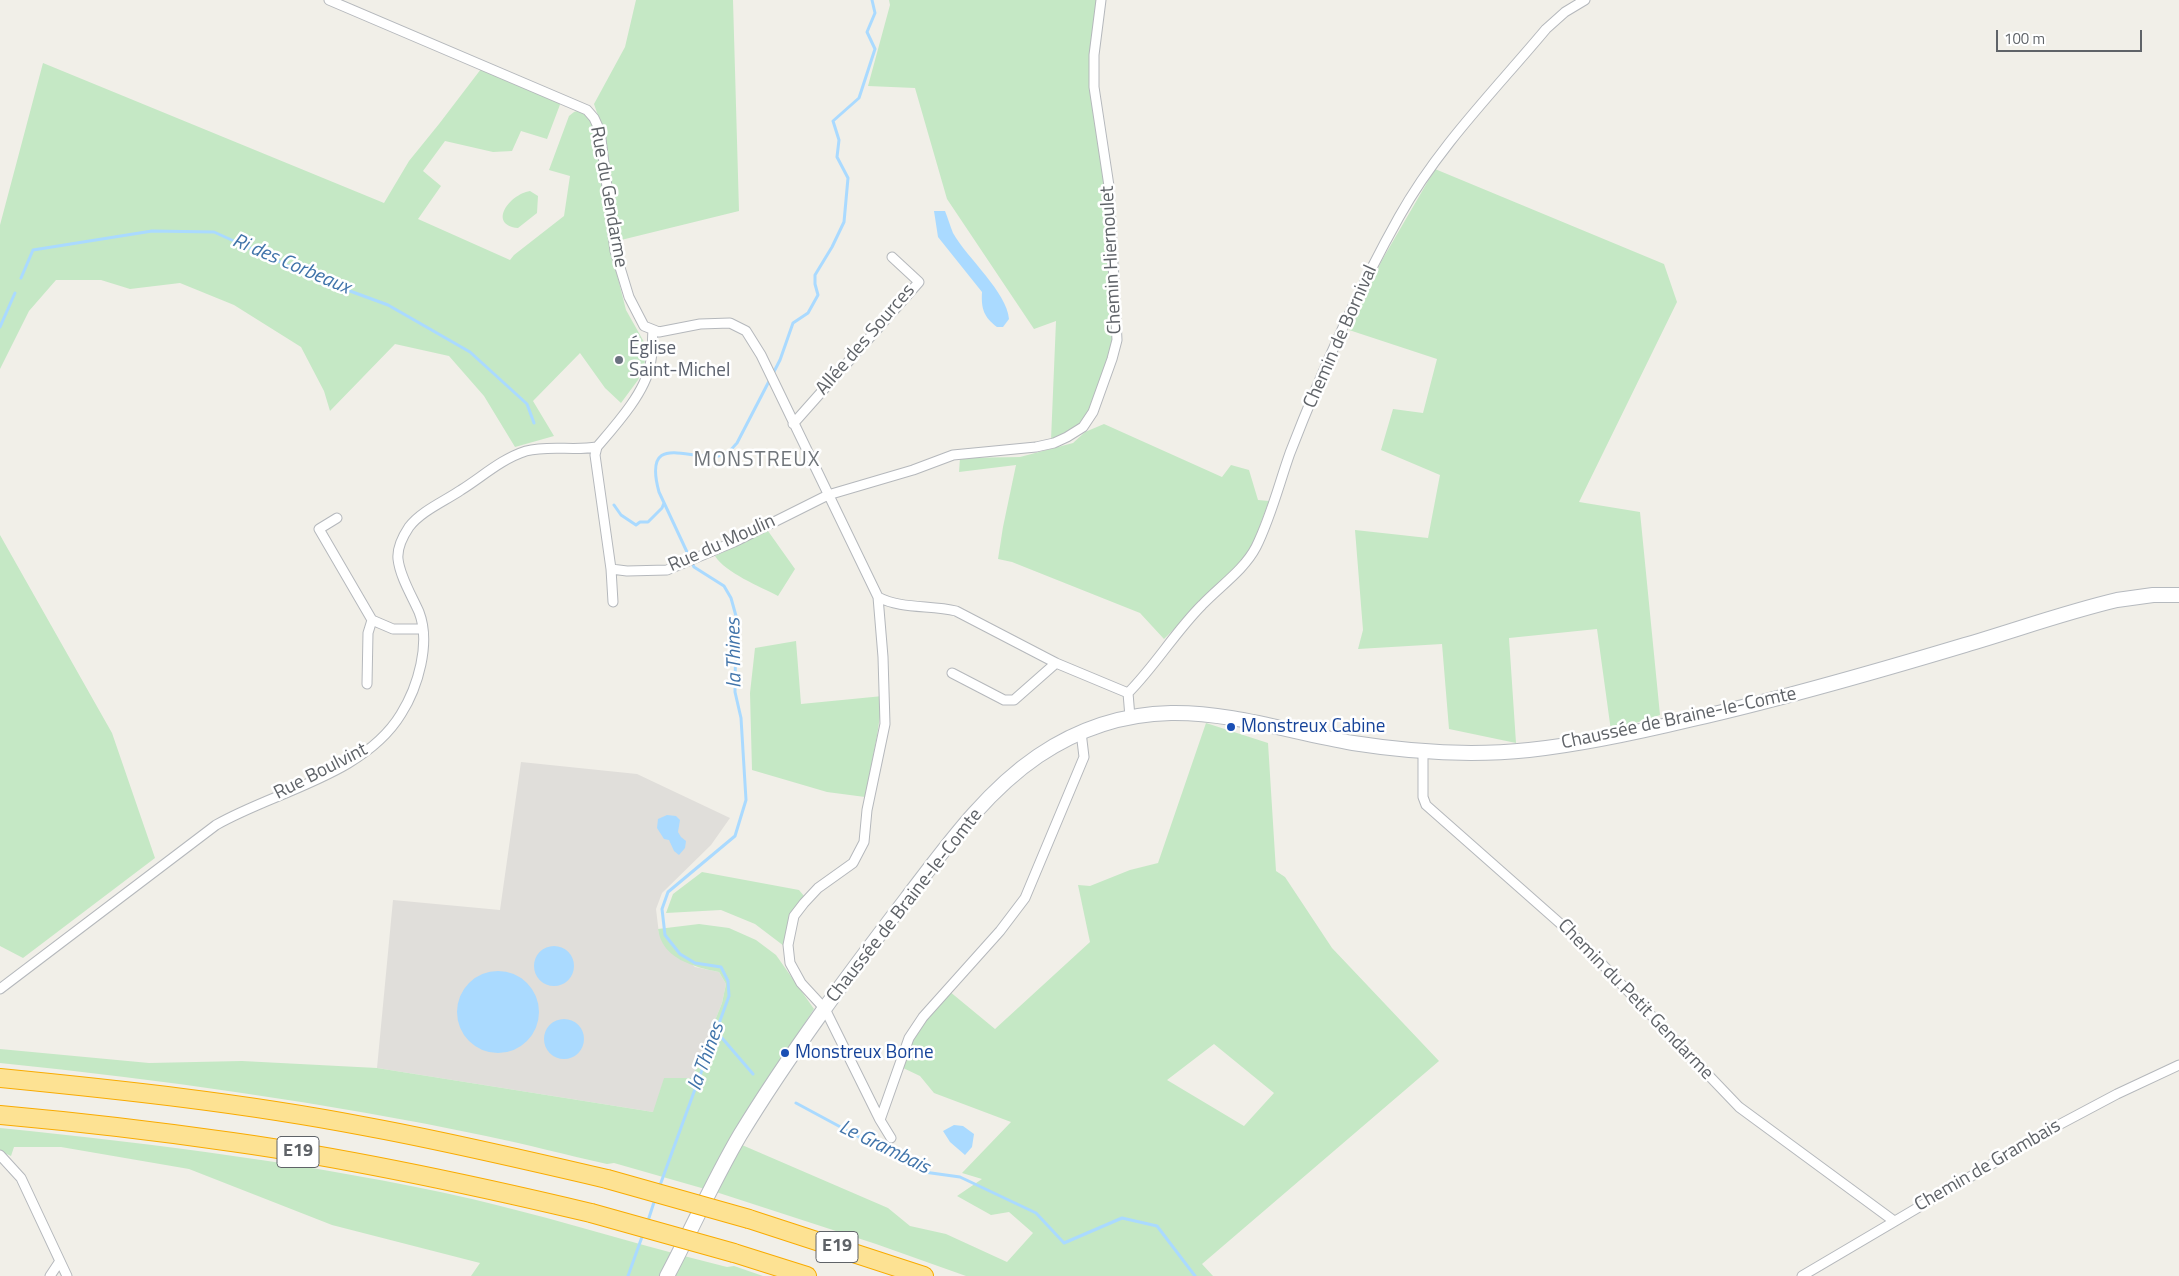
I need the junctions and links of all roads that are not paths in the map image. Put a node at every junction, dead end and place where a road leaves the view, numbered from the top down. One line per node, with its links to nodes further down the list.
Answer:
1 (329, 0): 5 (street, Rue du Gendarme)
2 (1101, 0): 8 (street, Chemin Hiernoulet)
3 (1585, 0): 19 (street, Chemin de Bornival)
4 (892, 257): 6 (street, Allée des Sources)
5 (653, 330): 6 (street); 7 (street)
6 (793, 424): 8 (street)
7 (597, 447): 10 (street); 15 (street, Rue Boulvint)
8 (828, 495): 10 (street, Rue du Moulin); 12 (street)
9 (337, 518): 14 (street)
10 (611, 569): 13 (street)
11 (2179, 595): 22 (main road, Chaussée de Braine-le-Comte)
12 (878, 597): 16 (street); 24 (street)
13 (613, 602)
14 (372, 620): 15 (street); 18 (street)
15 (422, 629): 23 (street, Rue Boulvint)
16 (1056, 662): 17 (street); 19 (street)
17 (952, 673)
18 (367, 684)
19 (1128, 693): 20 (street)
20 (1130, 717): 21 (main road, Chaussée de Braine-le-Comte); 22 (main road, Chaussée de Braine-le-Comte)
21 (1081, 732): 24 (main road, Chaussée de Braine-le-Comte); 28 (street)
22 (1423, 750): 31 (street, Chemin du Petit Gendarme)
23 (0, 989)
24 (825, 1010): 28 (street, Chaussée de Braine-le-Comte); 35 (main road, Chaussée de Braine-le-Comte)
25 (2179, 1065): 31 (street, Chemin de Grambais)
26 (0, 1078): 37 (highway, E19, bridge)
27 (0, 1115): 36 (highway, E19, bridge)
28 (880, 1120): 29 (street, Chaussée de Braine-le-Comte)
29 (891, 1138)
30 (0, 1155): 32 (street)
31 (1894, 1221): 38 (street, Chemin de Grambais)
32 (60, 1261): 33 (street); 34 (street)
33 (50, 1276)
34 (66, 1276)
35 (667, 1276)
36 (807, 1276)
37 (924, 1276)
38 (1802, 1276)

